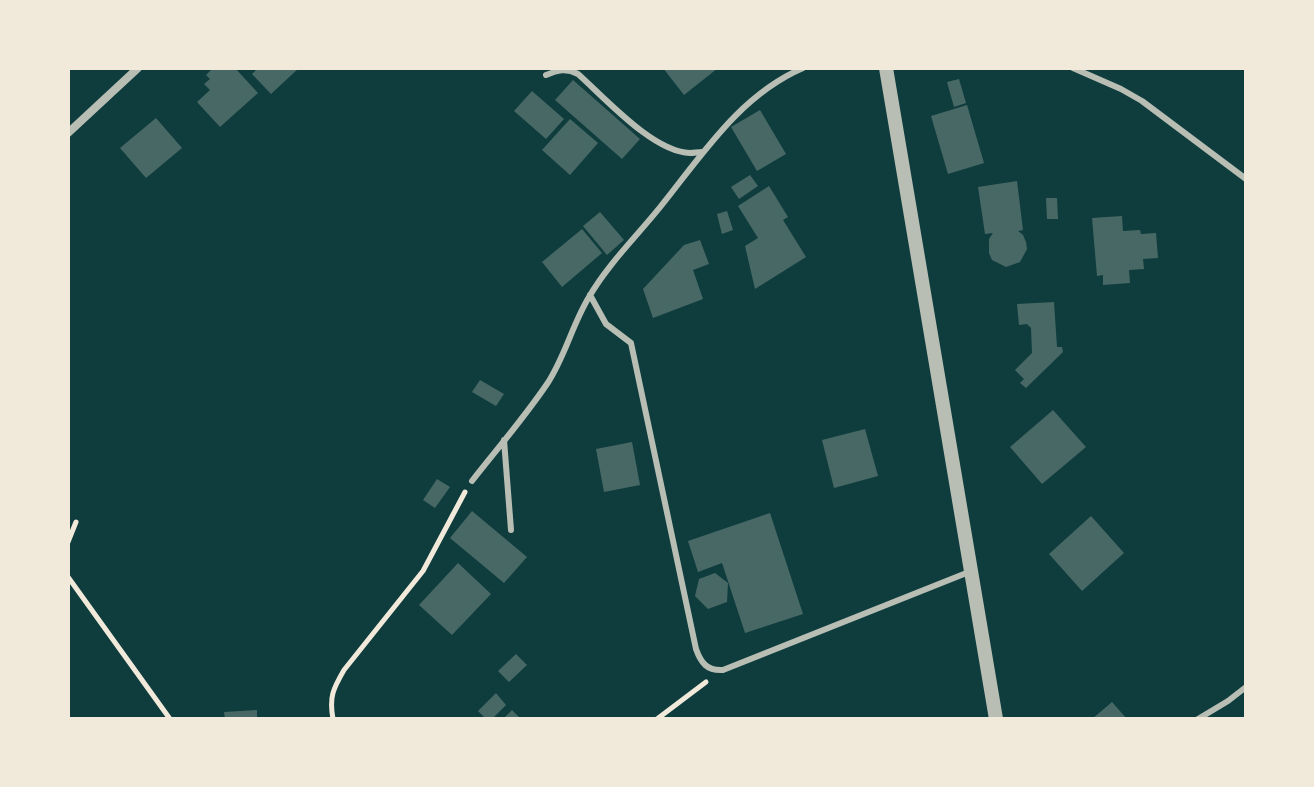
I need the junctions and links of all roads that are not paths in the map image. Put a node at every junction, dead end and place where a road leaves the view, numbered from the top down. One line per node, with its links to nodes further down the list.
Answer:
1 (138, 68): 8 (street)
2 (803, 68): 9 (lane)
3 (886, 68): 15 (street)
4 (1073, 68): 7 (lane)
5 (1099, 68): 7 (lane)
6 (546, 75): 9 (lane)
7 (1095, 77): 10 (lane)
8 (68, 133)
9 (702, 152): 11 (lane)
10 (1246, 179)
11 (590, 295): 12 (lane); 15 (lane)
12 (504, 440): 13 (lane); 14 (lane)
13 (472, 481)
14 (511, 530)
15 (970, 571): 17 (street)
16 (1246, 687): 18 (lane)
17 (996, 719)
18 (1198, 719)

